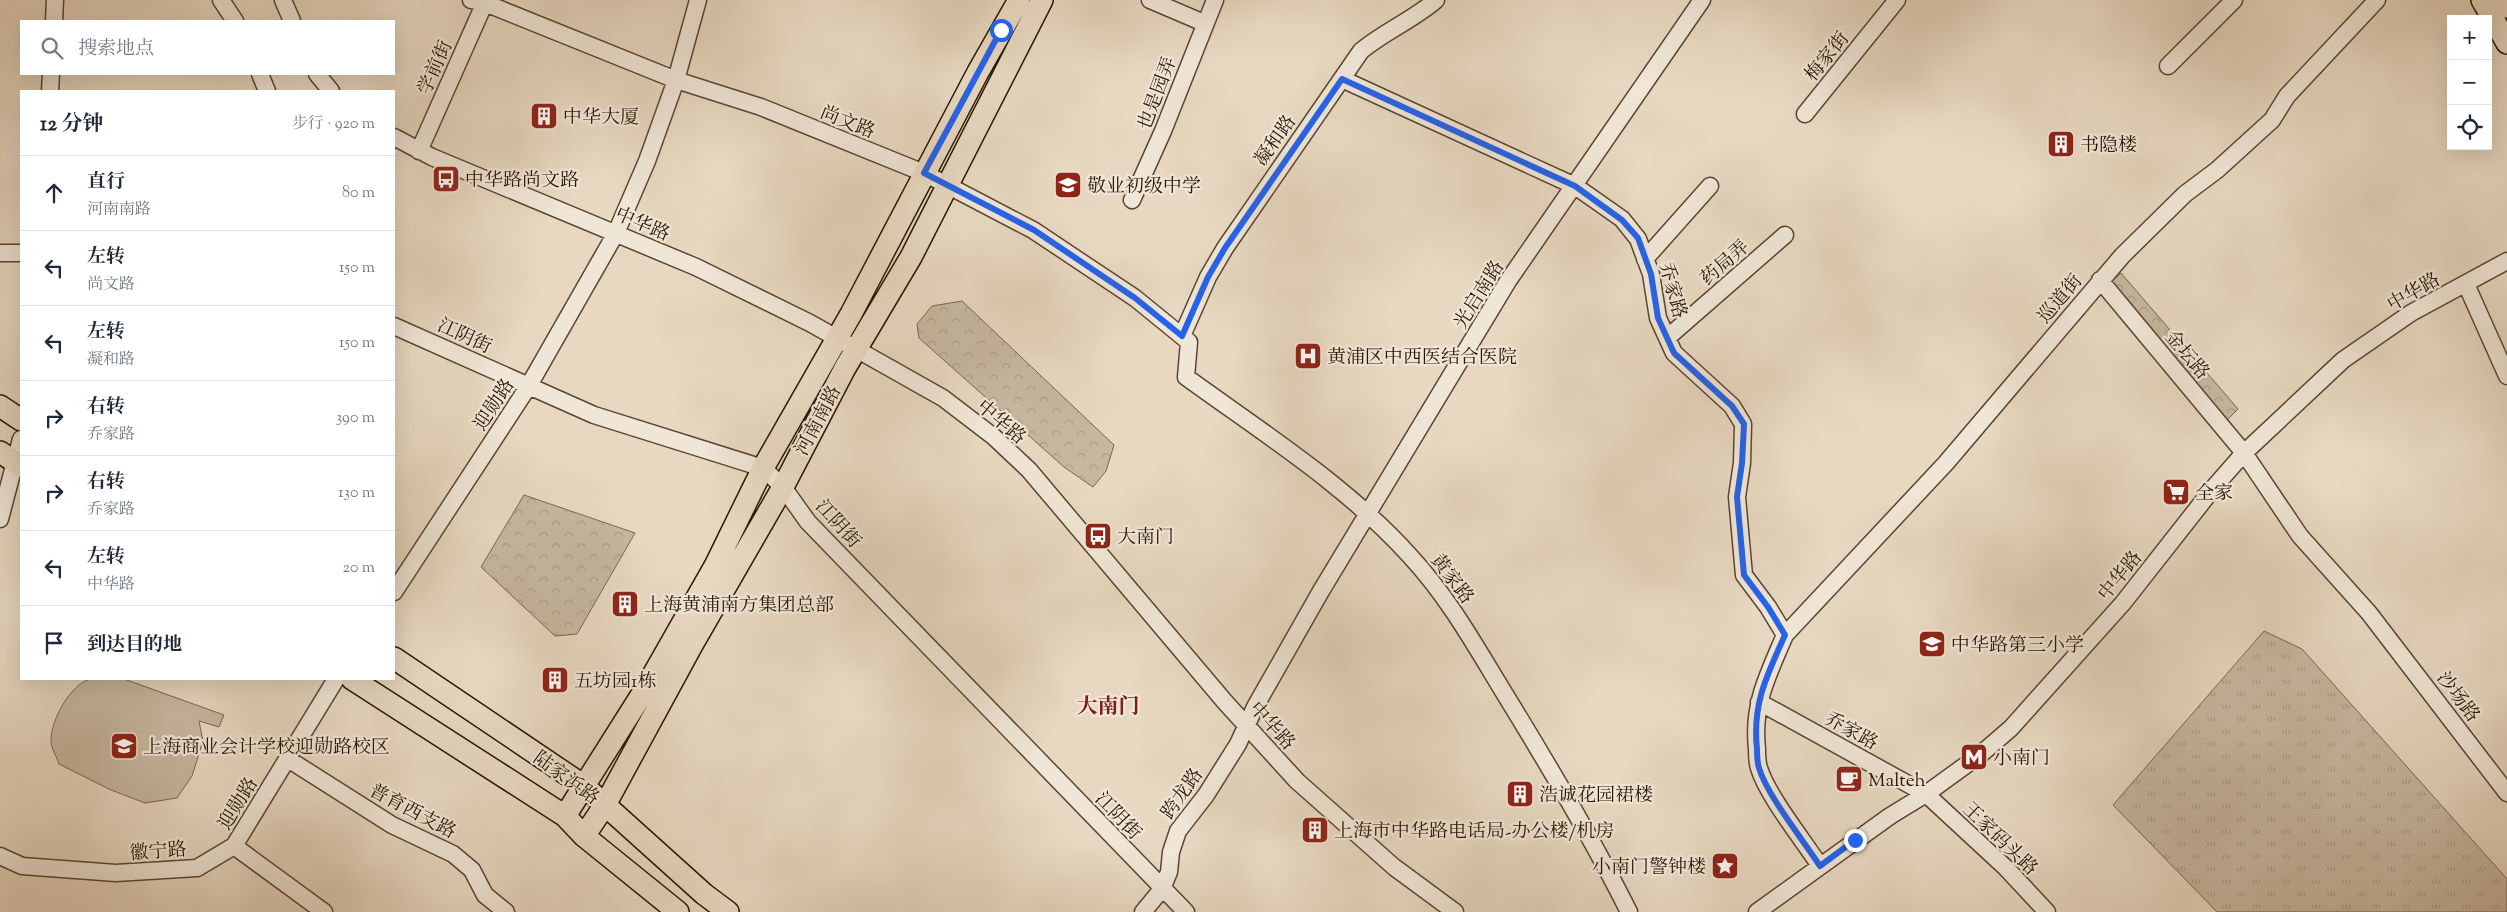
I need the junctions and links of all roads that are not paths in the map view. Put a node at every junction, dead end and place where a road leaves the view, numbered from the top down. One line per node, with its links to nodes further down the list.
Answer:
1 (55, 0): 18 (street)
2 (221, 0): 19 (street)
3 (283, 0): 20 (street)
4 (698, 0): 28 (street, 迎勋路)
5 (1019, 0): 35 (main road, 河南南路)
6 (1042, 0): 36 (main road, 河南南路)
7 (1150, 0): 21 (street)
8 (1215, 0): 21 (street, 也是园弄)
9 (1436, 0): 27 (street, 凝和路)
10 (1702, 0): 37 (street, 光启南路)
11 (1897, 0): 32 (street, 梅家街)
12 (2234, 0): 23 (street)
13 (2377, 0): 46 (street, 巡道街)
14 (2482, 0): 22 (main road)
15 (2503, 0): 17 (main road)
16 (480, 1): 28 (street, 尚文路); 34 (street, 学前街)
17 (2507, 7)
18 (54, 20)
19 (234, 20)
20 (292, 20)
21 (1204, 23): 39 (street, 也是园弄)
22 (2507, 43)
23 (2168, 66)
24 (51, 75): 29 (street)
25 (260, 75): 30 (street)
26 (318, 75): 31 (street)
27 (1342, 79): 37 (street, 乔家路); 49 (street, 凝和路)
28 (676, 80): 35 (street, 尚文路); 40 (street, 迎勋路)
29 (50, 90)
30 (267, 90)
31 (329, 90)
32 (1805, 114)
33 (395, 138): 34 (street, 中华路)
34 (419, 151): 40 (street, 中华路)
35 (924, 173): 36 (street, 尚文路); 51 (main road, 河南南路)
36 (947, 186): 49 (street, 尚文路); 51 (main road, 河南南路)
37 (1575, 186): 44 (street, 乔家路); 61 (street, 光启南路)
38 (1710, 186): 44 (street)
39 (1132, 200)
40 (616, 233): 51 (street, 中华路); 53 (street, 迎勋路)
41 (1784, 235): 50 (street, 药局弄)
42 (0, 253): 43 (street)
43 (20, 253)
44 (1645, 259): 50 (street, 乔家路)
45 (2507, 261): 47 (street, 中华路)
46 (2100, 280): 57 (street, 金坛路); 64 (street, 巡道街)
47 (2466, 284): 52 (street); 57 (street, 中华路)
48 (395, 326): 53 (street, 江阴街)
49 (1182, 336): 61 (street, 黄家路)
50 (1667, 338): 64 (street, 乔家路)
51 (847, 344): 59 (main road, 河南南路); 60 (main road, 河南南路); 70 (street, 中华路)
52 (2507, 376)
53 (528, 387): 59 (street, 江阴街); 63 (street, 迎勋路)
54 (0, 406): 55 (main road)
55 (20, 419)
56 (20, 442): 58 (street)
57 (2244, 453): 66 (street, 金坛路); 74 (street, 中华路)
58 (13, 460): 62 (street)
59 (763, 468): 60 (street, 江阴街); 72 (main road, 河南南路)
60 (783, 488): 75 (main road, 河南南路); 81 (street, 江阴街)
61 (1368, 514): 70 (street, 光启南路); 89 (street, 黄家路)
62 (0, 519)
63 (395, 590)
64 (1785, 635): 69 (street)
65 (395, 659): 72 (main road, 陆家浜路)
66 (2415, 672): 73 (street, 沙场路)
67 (335, 680): 71 (street, 迎勋路)
68 (354, 680): 76 (main road, 陆家浜路)
69 (1759, 702): 74 (street, 乔家路); 80 (street)
70 (1246, 725): 81 (street, 跨龙路); 88 (street, 中华路)
71 (288, 759): 78 (street, 迎勋路); 83 (street, 普育西支路)
72 (584, 786): 75 (main road, 陆家浜路); 76 (main road, 河南南路)
73 (2507, 793)
74 (1926, 794): 80 (street, 中华路); 91 (street, 王家码头路)
75 (605, 805): 77 (main road, 河南南路); 85 (main road, 陆家浜路)
76 (565, 816): 77 (main road, 陆家浜路)
77 (584, 836): 84 (main road, 陆家浜路)
78 (234, 846): 79 (street, 徽宁路); 82 (street)
79 (0, 856)
80 (1820, 866): 90 (street, 中华路)
81 (1162, 889): 86 (street, 跨龙路); 87 (street, 江阴街)
82 (324, 912)
83 (506, 912)
84 (678, 912)
85 (728, 912)
86 (1143, 912)
87 (1186, 912)
88 (1455, 912)
89 (1629, 912)
90 (1756, 912)
91 (2047, 912)

